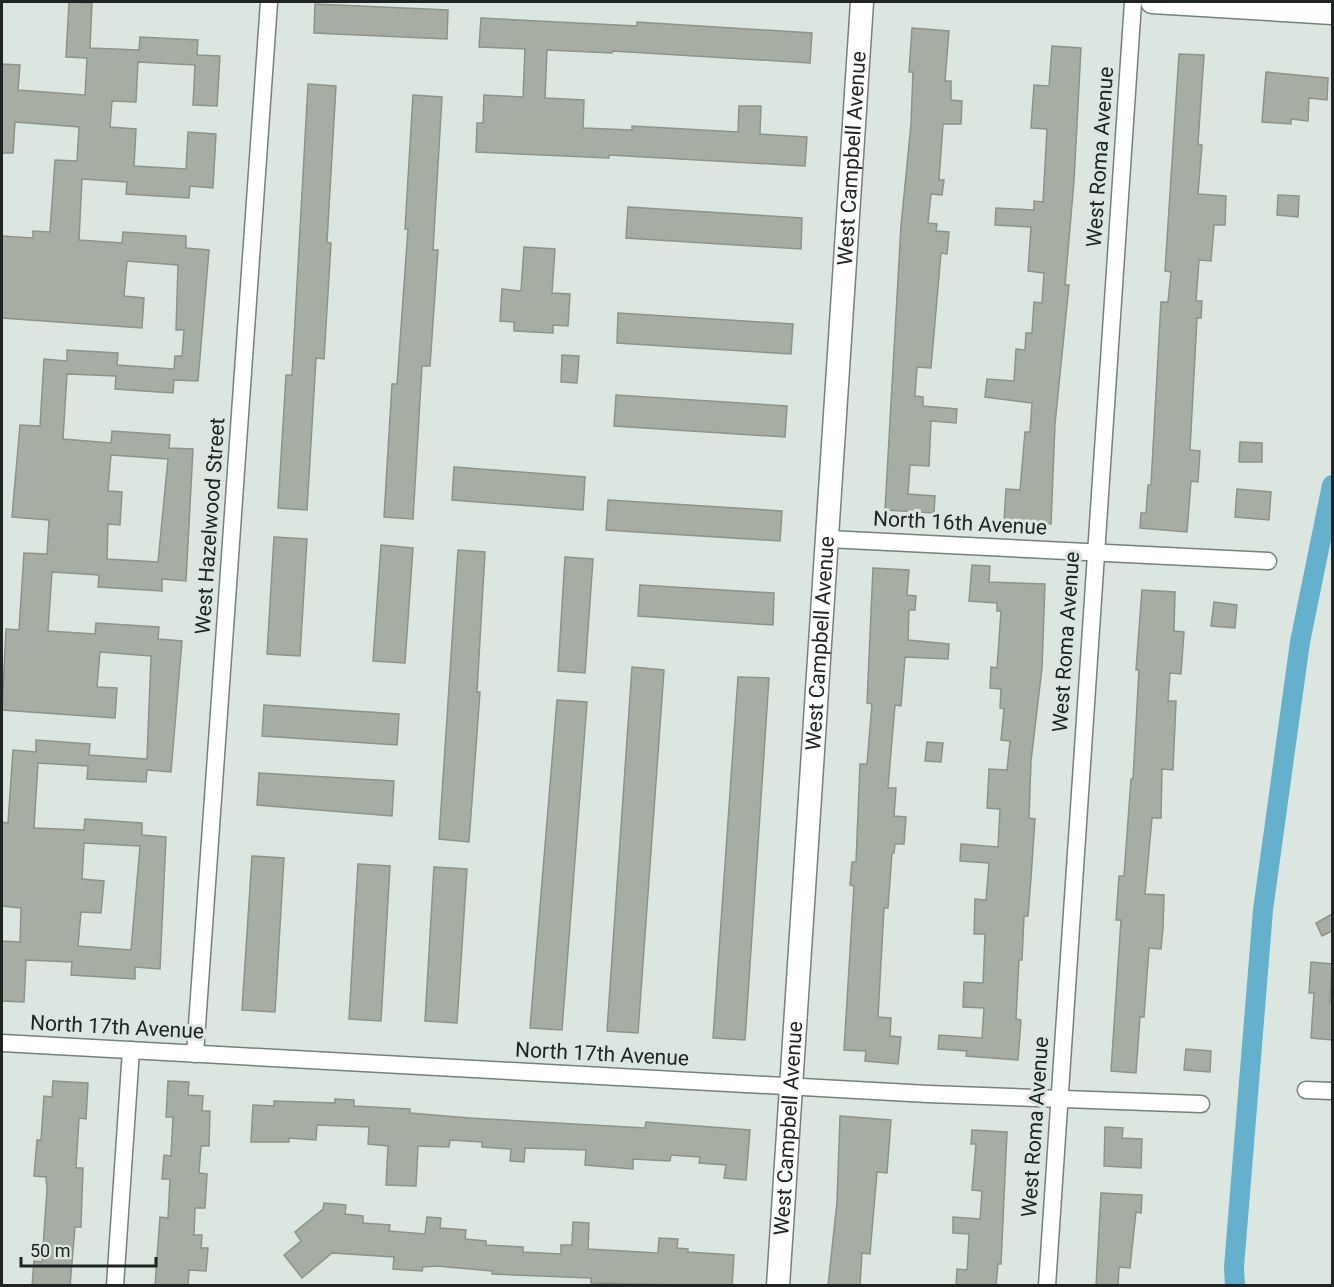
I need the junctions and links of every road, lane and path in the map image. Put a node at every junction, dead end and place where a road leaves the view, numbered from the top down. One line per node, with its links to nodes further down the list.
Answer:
1 (269, 2): 11 (street, West Hazelwood Street)
2 (862, 2): 6 (street, West Campbell Avenue)
3 (1133, 2): 7 (street, West Roma Avenue)
4 (1152, 2): 5 (street)
5 (1332, 13)
6 (828, 539): 7 (street, North 16th Avenue); 12 (street, West Campbell Avenue)
7 (1095, 552): 8 (street, North 16th Avenue); 15 (street, West Roma Avenue)
8 (1268, 561)
9 (2, 1043): 10 (street, North 17th Avenue)
10 (131, 1050): 11 (street, North 17th Avenue); 17 (street)
11 (195, 1054): 12 (street, North 17th Avenue)
12 (792, 1086): 15 (street, North 17th Avenue); 18 (street, West Campbell Avenue)
13 (1306, 1090): 14 (street)
14 (1332, 1091)
15 (1060, 1099): 16 (street, North 17th Avenue); 19 (street, West Roma Avenue)
16 (1201, 1104)
17 (115, 1286)
18 (778, 1286)
19 (1047, 1286)

